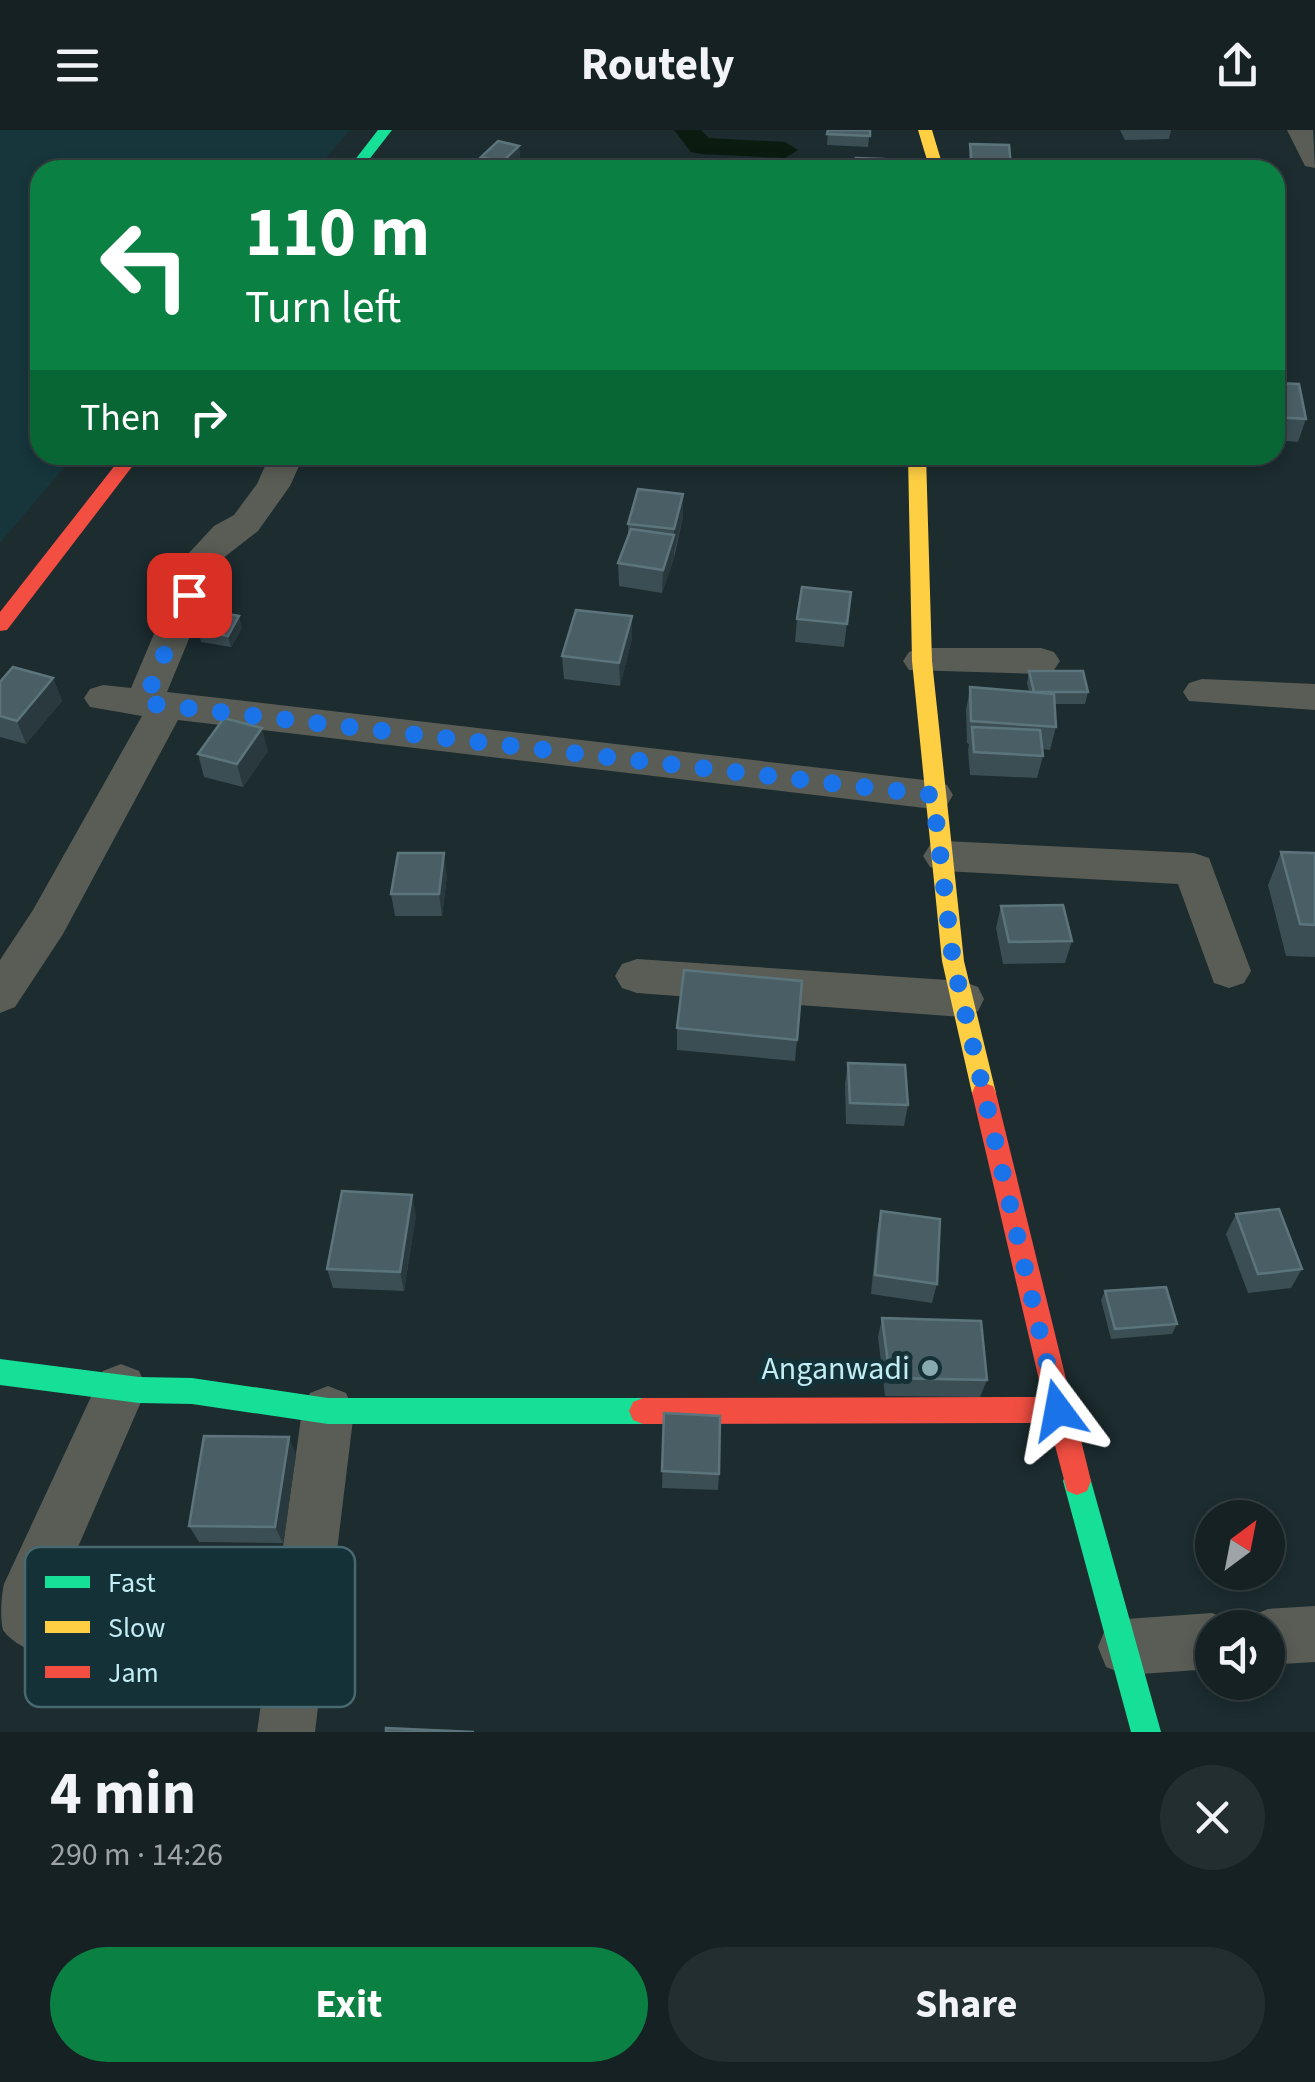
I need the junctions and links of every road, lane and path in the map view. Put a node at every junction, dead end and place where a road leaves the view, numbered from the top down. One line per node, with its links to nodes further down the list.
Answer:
1 (385, 130): 4 (main road)
2 (925, 130): 5 (main road)
3 (1300, 130): 6 (street)
4 (362, 160)
5 (934, 160)
6 (1315, 160)
7 (124, 465): 10 (main road)
8 (281, 465): 16 (street)
9 (917, 465): 11 (main road)
10 (0, 626)
11 (922, 660): 12 (street); 17 (main road)
12 (1040, 661)
13 (1202, 692): 14 (street)
14 (1315, 697)
15 (103, 698): 16 (street)
16 (155, 704): 17 (street); 21 (street)
17 (933, 795): 18 (main road)
18 (944, 856): 19 (street); 22 (main road)
19 (1229, 971)
20 (636, 976): 22 (street)
21 (0, 995)
22 (962, 1000): 25 (main road)
23 (0, 1372): 24 (main road)
24 (121, 1388): 26 (main road); 27 (street)
25 (1058, 1410): 26 (main road); 32 (main road)
26 (328, 1411): 28 (street)
27 (49, 1547)
28 (310, 1547)
29 (1315, 1634): 30 (street)
30 (1285, 1636)
31 (1195, 1642): 32 (street)
32 (1126, 1647): 35 (main road)
33 (289, 1707): 34 (street)
34 (286, 1732)
35 (1146, 1732)

